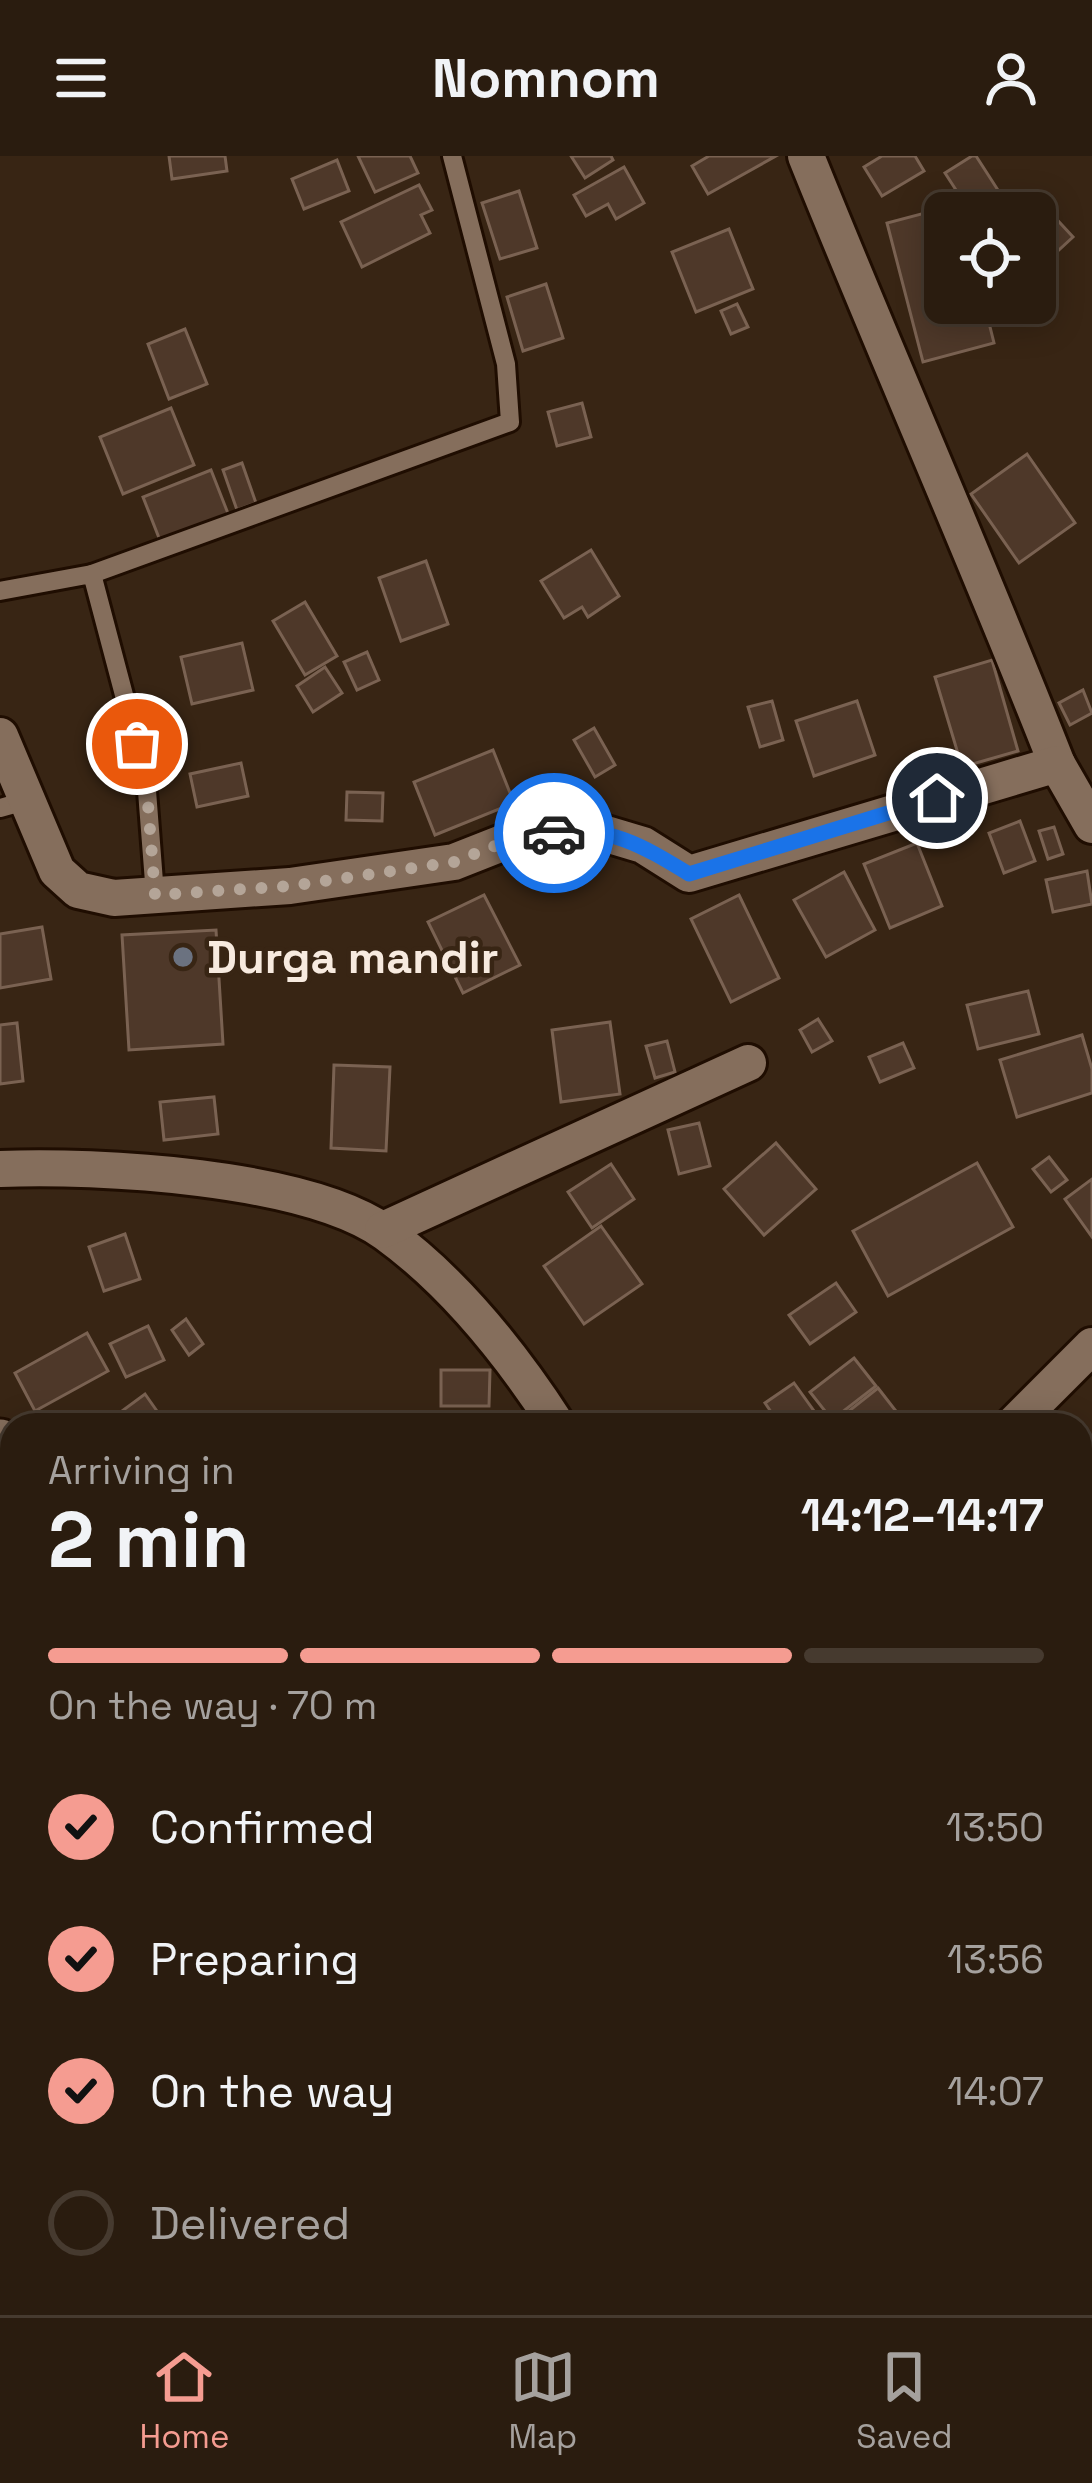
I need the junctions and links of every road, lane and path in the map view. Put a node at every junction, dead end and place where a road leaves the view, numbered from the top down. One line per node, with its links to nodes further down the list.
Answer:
1 (452, 156): 3 (lane)
2 (806, 156): 6 (street)
3 (92, 574): 4 (lane); 9 (lane)
4 (0, 591)
5 (0, 736): 7 (street)
6 (1057, 764): 8 (street); 9 (street)
7 (12, 805): 9 (street)
8 (1092, 825)
9 (155, 895)
10 (748, 1063): 12 (street)
11 (0, 1169): 12 (street)
12 (382, 1230): 14 (street)
13 (1092, 1346): 15 (street)
14 (549, 1413)
15 (1025, 1413)

